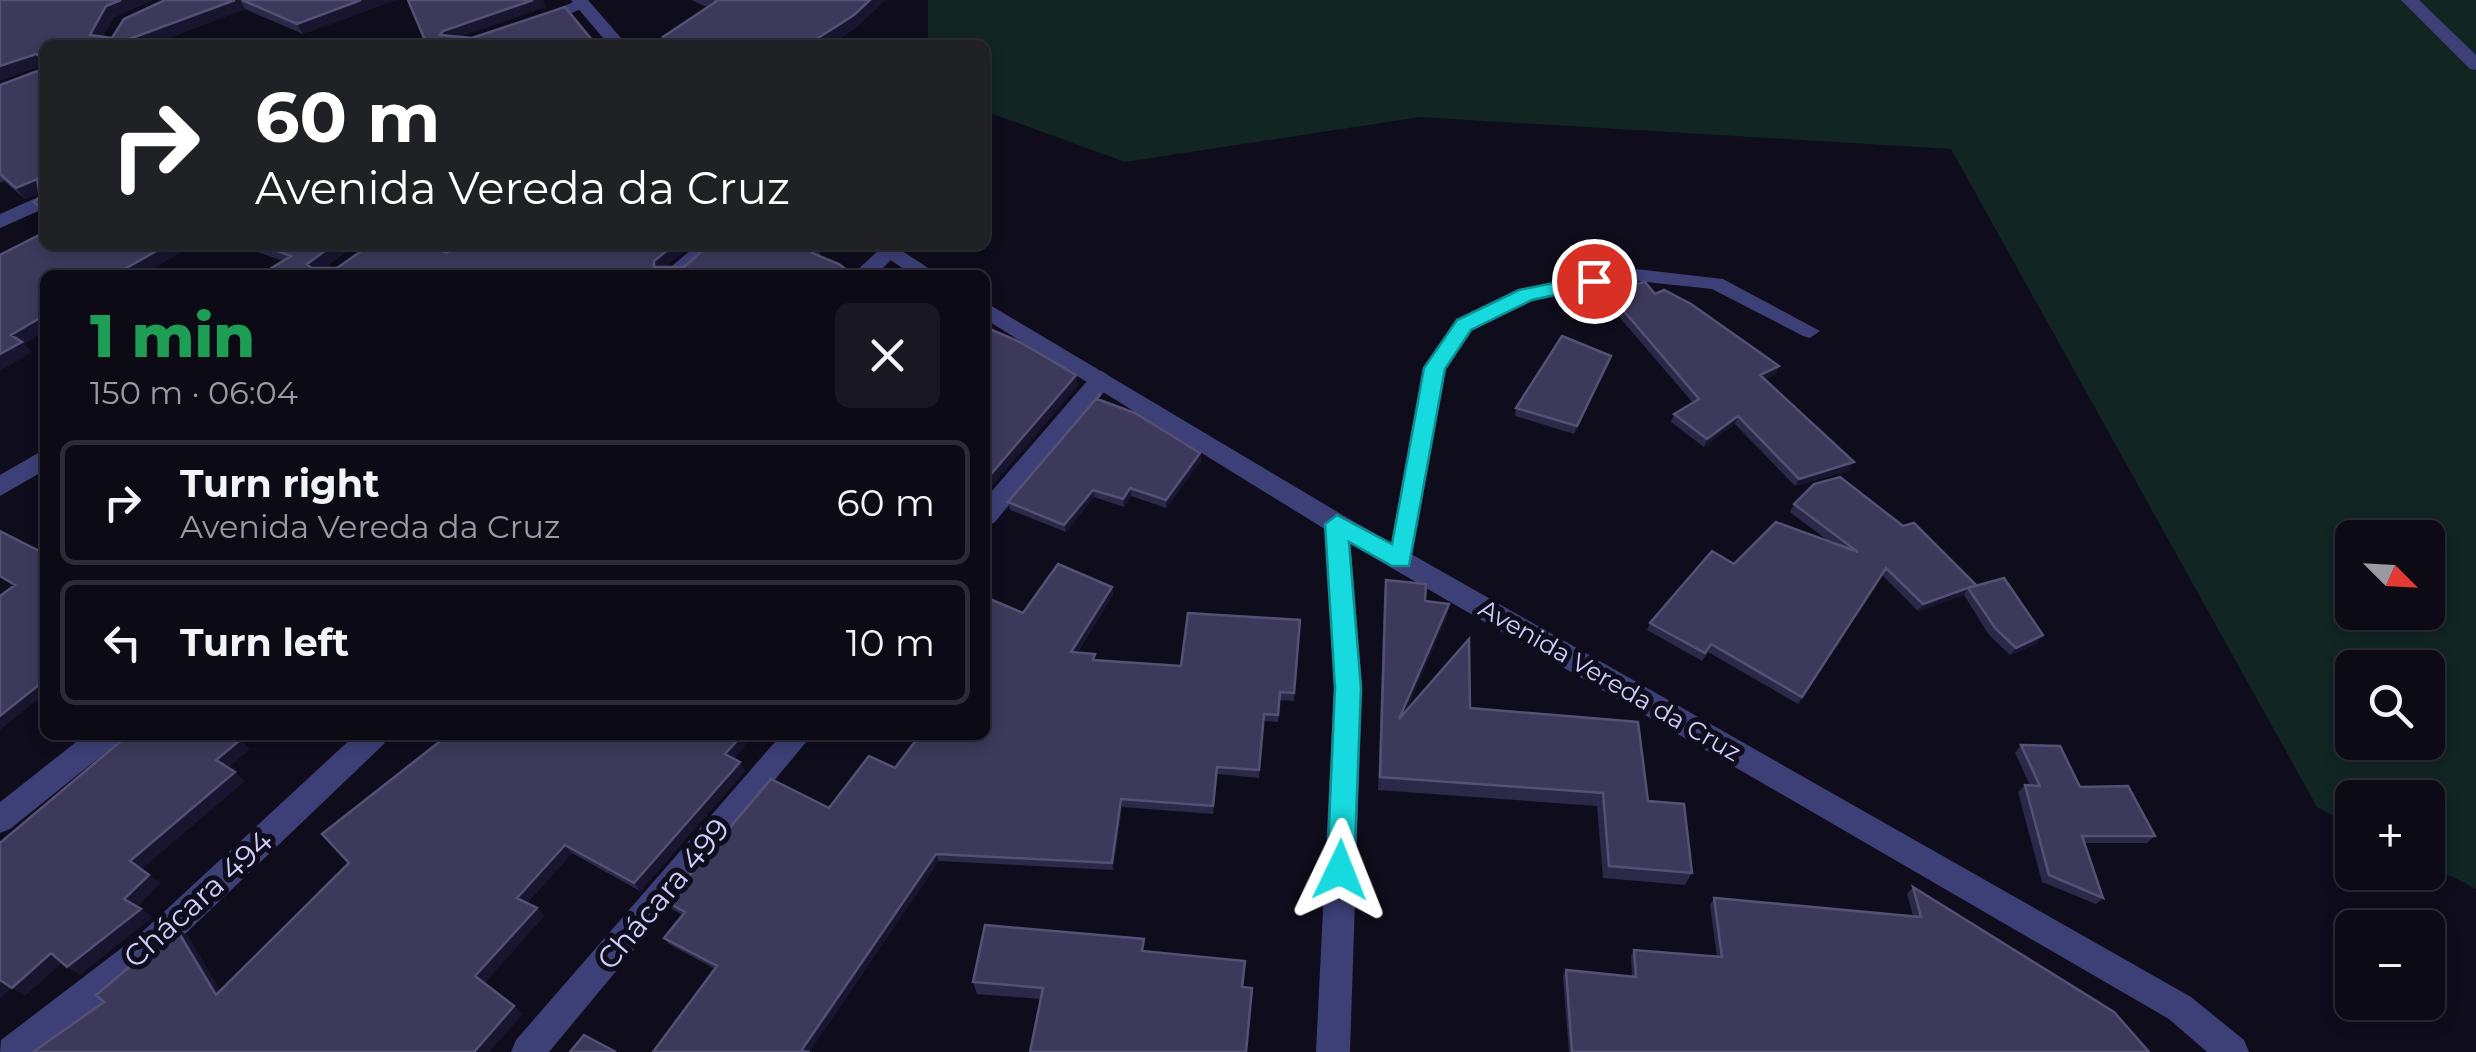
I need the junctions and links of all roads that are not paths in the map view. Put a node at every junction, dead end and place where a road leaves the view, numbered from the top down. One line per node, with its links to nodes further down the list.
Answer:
1 (2409, 0): 5 (street)
2 (581, 2): 3 (street); 4 (street)
3 (508, 31)
4 (614, 40)
5 (2476, 65)
6 (40, 202): 7 (street)
7 (0, 222)
8 (704, 250): 11 (street)
9 (882, 250): 12 (street)
10 (887, 250): 13 (street)
11 (678, 270)
12 (867, 270)
13 (920, 270)
14 (990, 312): 16 (street, Avenida Vereda da Cruz)
15 (1810, 331): 21 (lane)
16 (1102, 379): 19 (street); 20 (street, Avenida Vereda da Cruz)
17 (40, 461): 18 (street)
18 (0, 488)
19 (990, 510)
20 (1337, 524): 21 (street, Avenida Vereda da Cruz); 28 (street)
21 (1400, 560): 29 (street, Avenida Vereda da Cruz)
22 (100, 740): 25 (street)
23 (369, 740): 26 (street, Chácara 494)
24 (794, 740): 27 (street, Chácara 499)
25 (0, 820)
26 (13, 1052)
27 (528, 1052)
28 (1333, 1052)
29 (2232, 1052)

